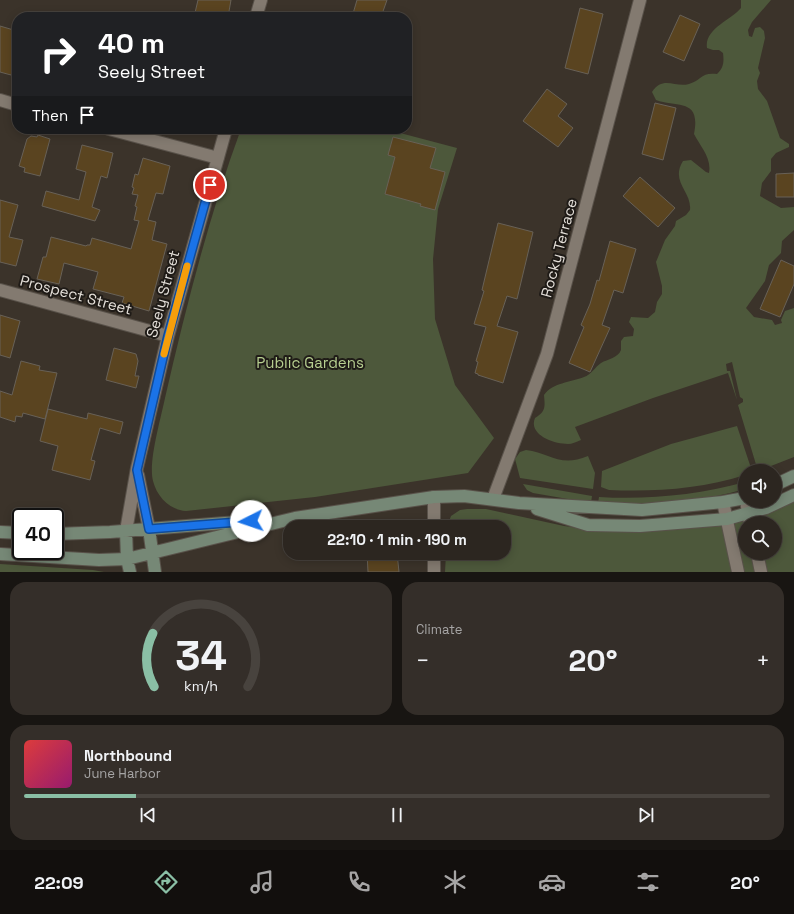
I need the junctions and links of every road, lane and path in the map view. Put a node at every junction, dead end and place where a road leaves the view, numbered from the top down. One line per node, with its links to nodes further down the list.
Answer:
1 (260, 0): 3 (street)
2 (640, 0): 16 (street, Rocky Terrace)
3 (257, 12)
4 (0, 100): 5 (street)
5 (12, 104)
6 (128, 134): 8 (street)
7 (225, 134): 8 (street, Seely Street)
8 (218, 158): 10 (street, Seely Street)
9 (0, 290): 10 (street, Prospect Street)
10 (168, 336): 11 (street, Seely Street)
11 (137, 470): 25 (street, Seely Street); 26 (street, Seely Street)
12 (794, 476): 13 (street)
13 (782, 482)
14 (794, 495): 20 (street)
15 (434, 497): 16 (street); 21 (street); 24 (street)
16 (493, 499): 19 (street)
17 (738, 499): 18 (street)
18 (723, 502): 19 (street); 23 (street)
19 (519, 503): 23 (street)
20 (752, 516)
21 (295, 518): 25 (street); 31 (street)
22 (738, 518): 23 (street)
23 (727, 519): 38 (street)
24 (434, 520)
25 (149, 529): 26 (street); 31 (street, Seely Street)
26 (126, 531): 29 (street); 32 (street, Seely Street)
27 (0, 532): 28 (street)
28 (12, 533)
29 (64, 534)
30 (0, 554): 32 (street)
31 (152, 554): 32 (street); 36 (street, Seely Street)
32 (127, 559): 35 (street, Seely Street)
33 (434, 560): 37 (street)
34 (758, 560): 39 (street)
35 (130, 572)
36 (155, 572)
37 (434, 572)
38 (738, 572)
39 (761, 572)

